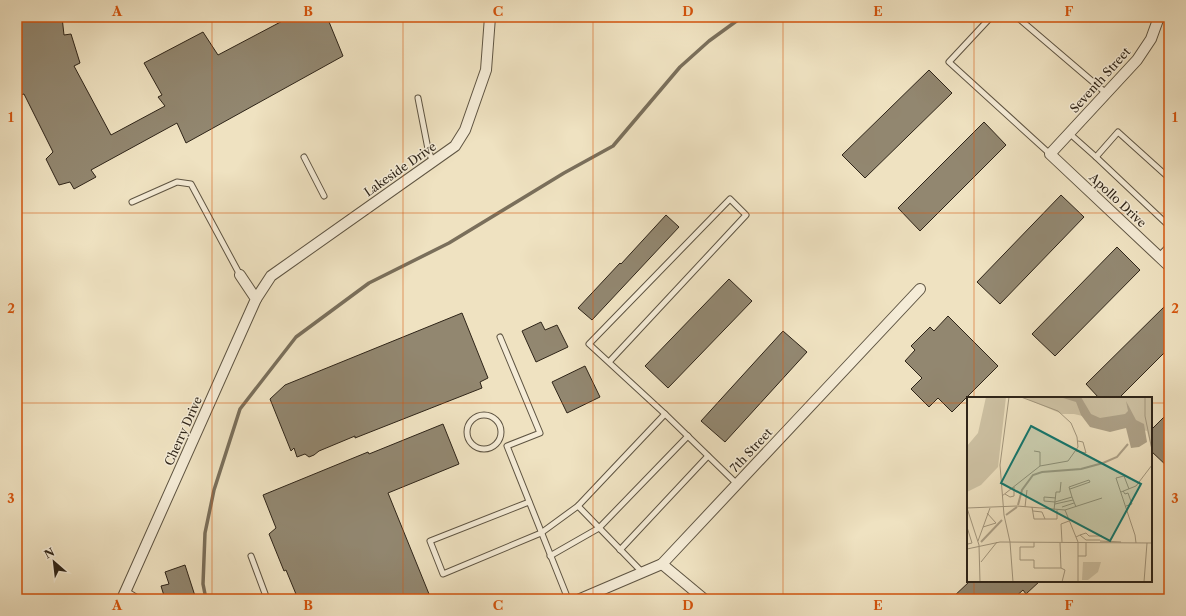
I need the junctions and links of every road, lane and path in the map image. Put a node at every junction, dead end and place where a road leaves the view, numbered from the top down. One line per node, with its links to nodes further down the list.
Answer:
1 (490, 17): 11 (street, Lakeside Drive)
2 (991, 17): 8 (lane)
3 (1017, 17): 5 (lane)
4 (1159, 17): 5 (street, Seventh Street)
5 (1106, 93): 7 (street, Seventh Street)
6 (418, 98): 11 (lane)
7 (1069, 133): 8 (street, Seventh Street); 10 (lane)
8 (1050, 154): 17 (street, Apollo Drive)
9 (304, 157): 13 (lane)
10 (1096, 157): 12 (lane); 15 (lane)
11 (433, 162): 21 (street, Lakeside Drive)
12 (1169, 178)
13 (324, 196)
14 (132, 202): 19 (lane)
15 (1169, 226)
16 (1169, 246): 17 (lane)
17 (1159, 256): 18 (street, Apollo Drive)
18 (1169, 266)
19 (240, 275): 21 (street)
20 (920, 289): 29 (street, 7th Street)
21 (256, 299): 39 (street, Cherry Drive)
22 (500, 337): 27 (lane)
23 (609, 362): 23 (lane); 24 (lane)
24 (665, 414): 25 (lane); 31 (lane)
25 (688, 436): 28 (lane); 32 (lane)
26 (498, 441): 26 (lane); 27 (lane)
27 (507, 446): 30 (lane)
28 (708, 456): 29 (lane); 34 (lane)
29 (737, 484): 37 (street, 7th Street)
30 (529, 502): 33 (lane); 33 (lane)
31 (578, 506): 32 (lane); 33 (lane)
32 (599, 528): 34 (lane); 36 (lane)
33 (542, 533): 36 (lane)
34 (620, 550): 38 (lane)
35 (251, 556): 42 (lane)
36 (550, 556): 43 (lane)
37 (662, 564): 38 (street, 7th Street); 45 (street)
38 (642, 572): 40 (street, 7th Street)
39 (124, 595): 41 (lane)
40 (596, 596): 44 (street, 7th Street)
41 (139, 599)
42 (267, 599)
43 (568, 599)
44 (580, 599)
45 (704, 599)

